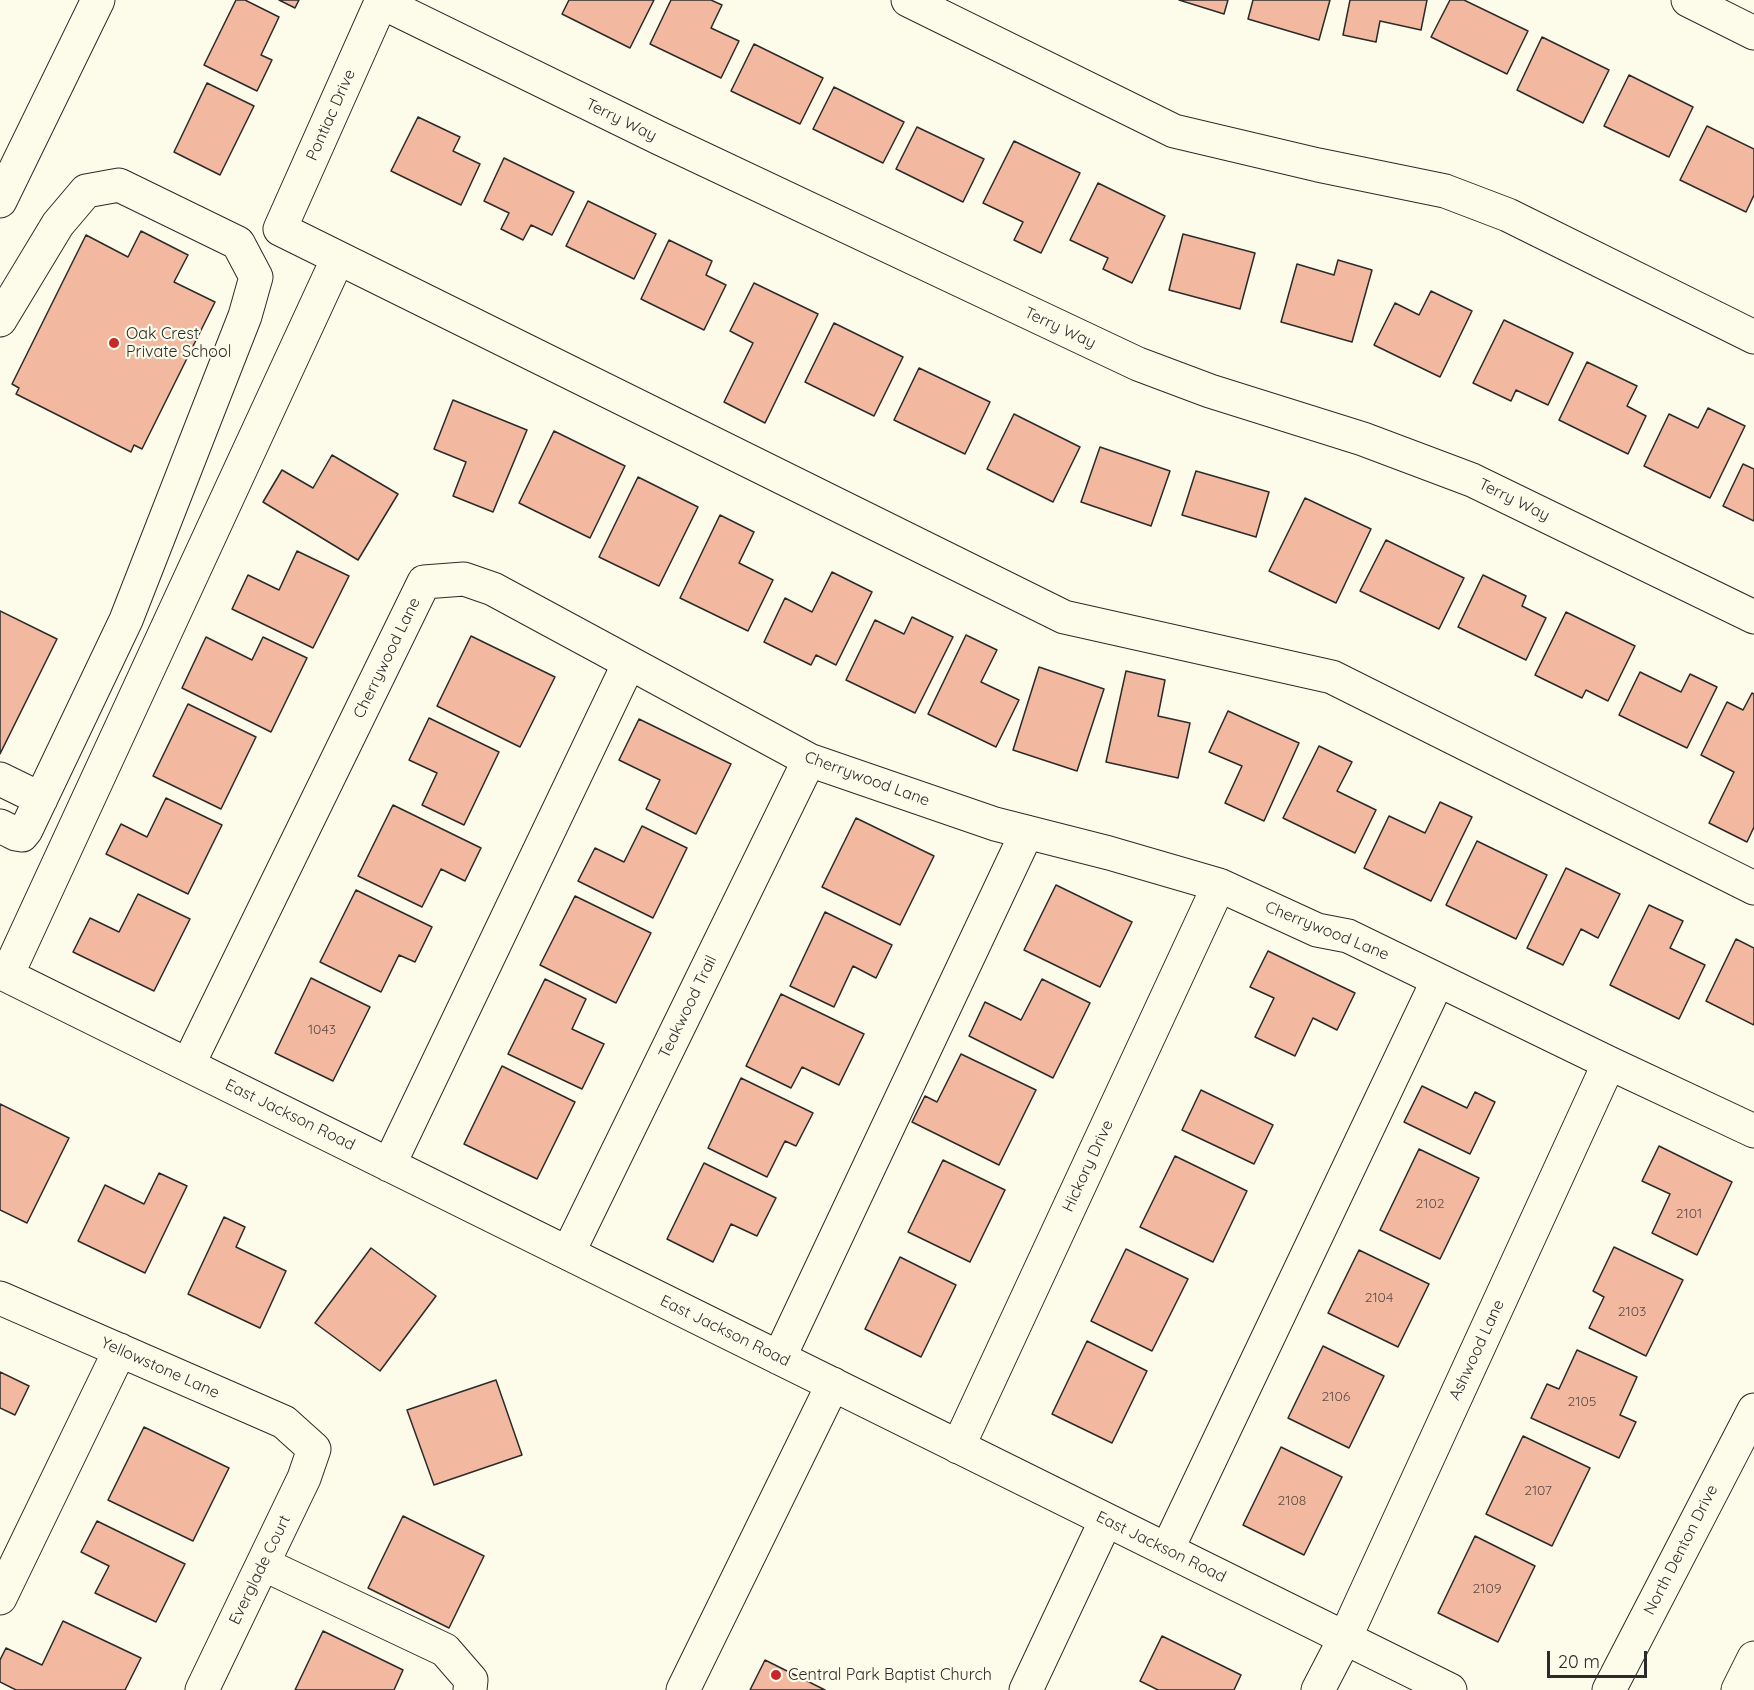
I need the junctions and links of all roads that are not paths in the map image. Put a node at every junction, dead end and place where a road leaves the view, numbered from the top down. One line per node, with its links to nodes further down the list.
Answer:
1 (98, 0): 6 (street)
2 (908, 0): 9 (street)
3 (1688, 0): 5 (street)
4 (381, 1): 7 (street, Pontiac Drive); 10 (street, Terry Way)
5 (1754, 33)
6 (0, 201)
7 (338, 258): 18 (street); 19 (street)
8 (0, 320): 14 (street)
9 (1754, 337)
10 (1754, 617)
11 (629, 663): 12 (street, Cherrywood Lane); 22 (street, Cherrywood Lane); 24 (street)
12 (809, 760): 16 (street, Cherrywood Lane); 25 (street, Teakwood Trail)
13 (0, 779): 14 (street)
14 (41, 800): 15 (street)
15 (0, 826)
16 (1027, 832): 17 (street, Cherrywood Lane); 28 (street)
17 (1219, 885): 20 (street, Cherrywood Lane); 31 (street, Hickory Drive)
18 (1754, 888)
19 (3, 974): 22 (street, East Jackson Road)
20 (1438, 980): 21 (street, Cherrywood Lane); 34 (street)
21 (1608, 1063): 23 (street, Cherrywood Lane); 37 (street, Ashwood Lane)
22 (188, 1065): 24 (street, East Jackson Road)
23 (1754, 1131)
24 (389, 1165): 25 (street, East Jackson Road)
25 (568, 1253): 28 (street, East Jackson Road)
26 (0, 1298): 27 (street, Yellowstone Lane)
27 (120, 1350): 32 (street, Yellowstone Lane); 36 (street)
28 (778, 1358): 29 (street, East Jackson Road)
29 (833, 1384): 31 (street, East Jackson Road); 41 (street)
30 (1754, 1410): 45 (street, North Denton Drive)
31 (958, 1447): 33 (street, East Jackson Road)
32 (314, 1449): 35 (street, Everglade Court)
33 (1107, 1520): 34 (street, East Jackson Road); 42 (street)
34 (1167, 1550): 37 (street, East Jackson Road)
35 (263, 1564): 39 (street, Everglade Court); 40 (street)
36 (0, 1598)
37 (1345, 1638): 43 (street, Ashwood Lane); 44 (street, East Jackson Road)
38 (1754, 1658): 46 (street)
39 (202, 1690)
40 (470, 1690)
41 (683, 1690)
42 (1026, 1690)
43 (1318, 1690)
44 (1450, 1690)
45 (1609, 1690)
46 (1738, 1690)

